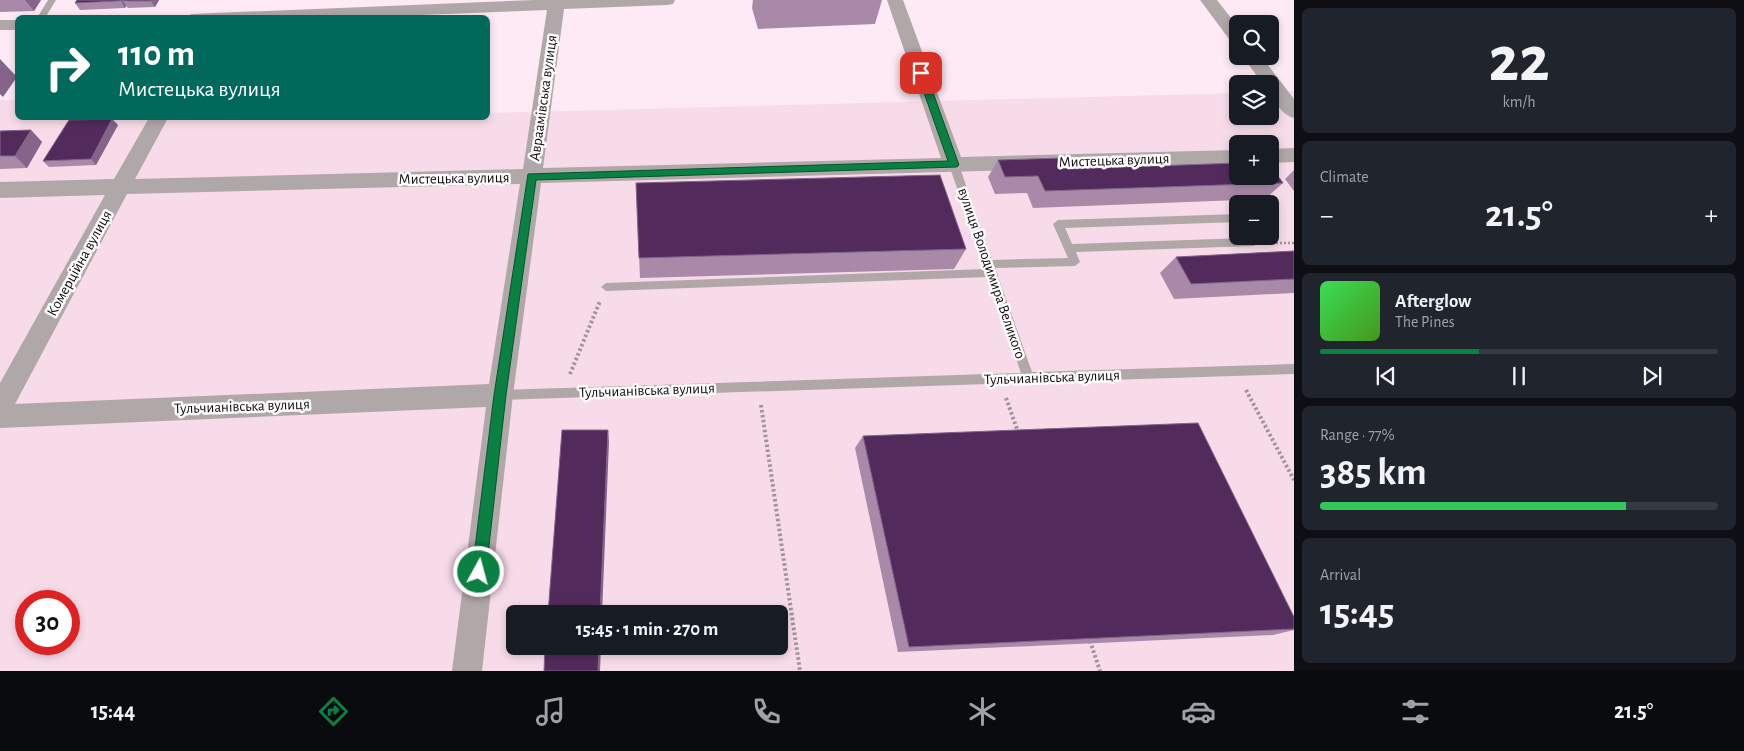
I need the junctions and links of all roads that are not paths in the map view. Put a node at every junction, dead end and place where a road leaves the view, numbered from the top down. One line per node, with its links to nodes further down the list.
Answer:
1 (52, 0): 7 (lane)
2 (220, 0): 8 (street)
3 (667, 0): 6 (street)
4 (895, 0): 19 (street, вулиця Володимира Великого)
5 (1208, 0): 12 (street)
6 (557, 2): 9 (street); 20 (street, Авраамівська вулиця)
7 (42, 15)
8 (212, 15)
9 (257, 15)
10 (15, 24): 11 (street)
11 (0, 25)
12 (1229, 27)
13 (1258, 65): 14 (street)
14 (1294, 112)
15 (157, 120): 21 (street, Комерційна вулиця)
16 (1294, 155): 17 (street)
17 (1279, 156)
18 (1229, 157): 19 (street, Мистецька вулиця)
19 (954, 165): 20 (street, Мистецька вулиця); 26 (lane, вулиця Володимира Великого)
20 (532, 177): 21 (street, Мистецька вулиця); 30 (street, Авраамівська вулиця)
21 (122, 186): 22 (street, Мистецька вулиця); 31 (street, Комерційна вулиця)
22 (0, 190)
23 (1229, 218): 25 (lane)
24 (1229, 243): 25 (lane)
25 (1068, 248): 26 (lane)
26 (990, 269): 27 (lane); 29 (lane, вулиця Володимира Великого)
27 (606, 287)
28 (1294, 369): 29 (lane, Тульчианівська вулиця)
29 (1028, 377): 30 (lane, Тульчианівська вулиця)
30 (500, 395): 32 (street, Тульчианівська вулиця); 33 (street, Авраамівська вулиця)
31 (0, 408)
32 (0, 416)
33 (467, 671)

